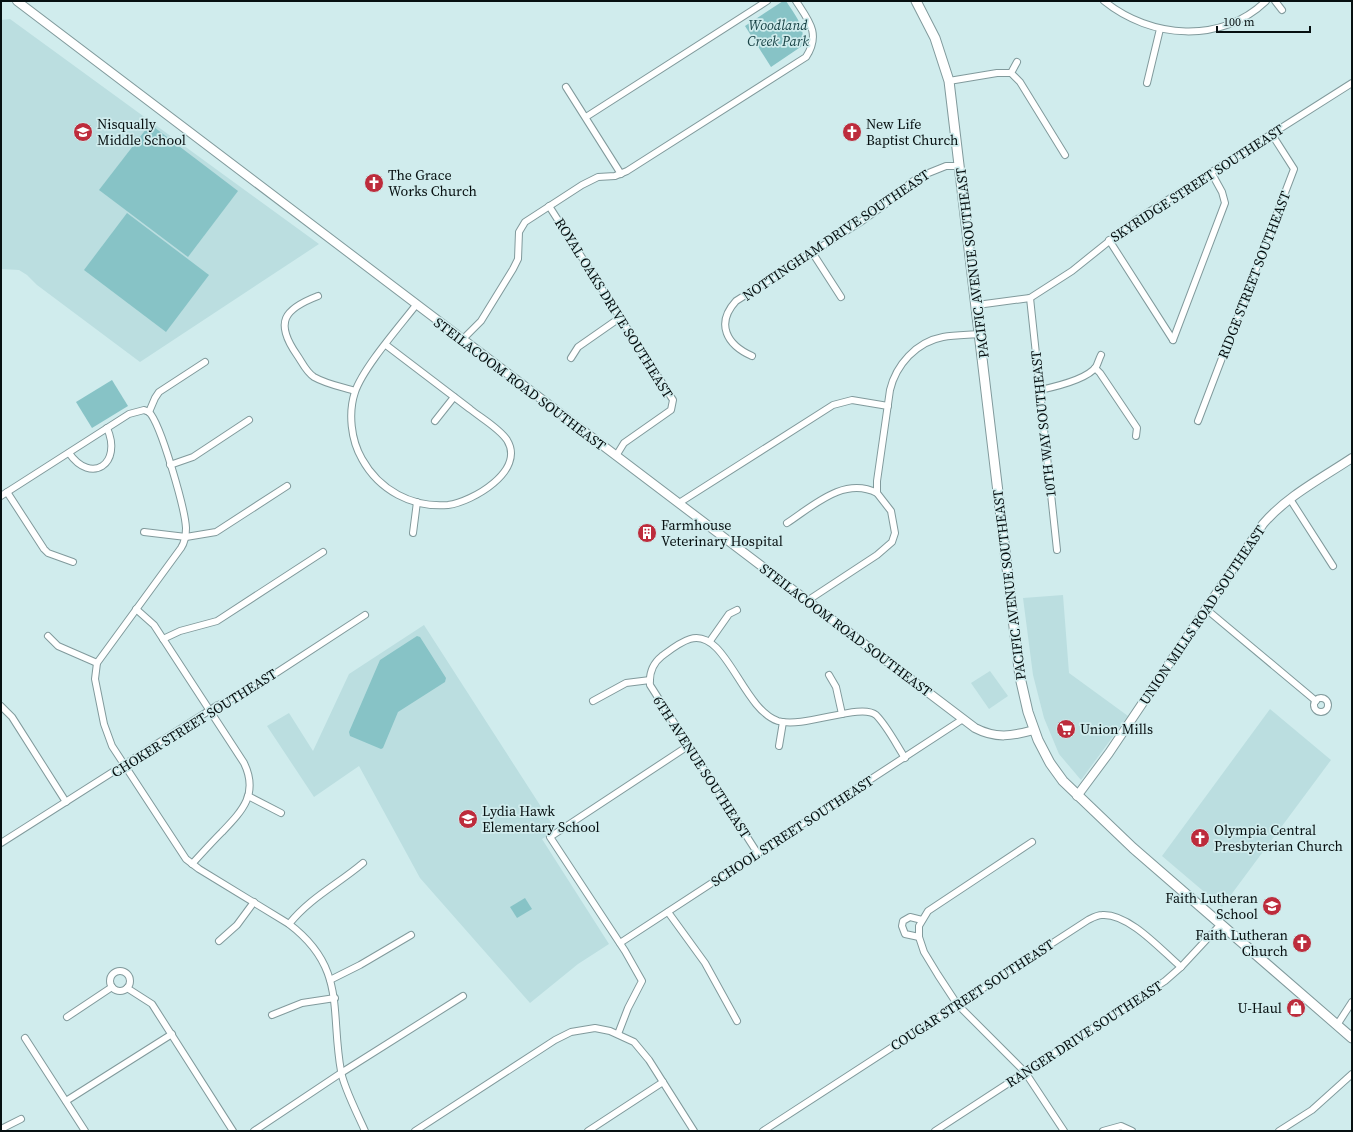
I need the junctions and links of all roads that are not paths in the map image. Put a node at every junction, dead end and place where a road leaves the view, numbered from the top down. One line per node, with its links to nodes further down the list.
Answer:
1 (17, 1): 28 (street, STEILACOOM ROAD SOUTHEAST)
2 (767, 1): 16 (street)
3 (796, 1): 21 (street)
4 (916, 1): 12 (main road, PACIFIC AVENUE SOUTHEAST)
5 (1104, 1): 9 (street)
6 (1266, 1): 9 (street)
7 (1275, 1): 8 (street)
8 (1282, 10)
9 (1160, 29): 13 (street)
10 (1017, 62): 11 (street)
11 (1011, 74): 12 (street); 18 (street)
12 (949, 81): 19 (main road, PACIFIC AVENUE SOUTHEAST)
13 (1147, 83)
14 (1352, 83): 17 (street, SKYRIDGE STREET SOUTHEAST)
15 (566, 87): 16 (street)
16 (586, 117): 21 (street)
17 (1271, 133): 20 (street, SKYRIDGE STREET SOUTHEAST); 46 (street, RIDGE STREET SOUTHEAST)
18 (1065, 155)
19 (960, 166): 24 (street, NOTTINGHAM DRIVE SOUTHEAST); 29 (main road, PACIFIC AVENUE SOUTHEAST)
20 (1211, 172): 23 (street, SKYRIDGE STREET SOUTHEAST); 23 (street)
21 (622, 174): 22 (street)
22 (549, 206): 30 (street, ROYAL OAKS DRIVE SOUTHEAST); 32 (street)
23 (1109, 240): 27 (street, SKYRIDGE STREET SOUTHEAST)
24 (812, 252): 26 (street); 35 (street, NOTTINGHAM DRIVE SOUTHEAST)
25 (318, 296): 40 (street)
26 (841, 297)
27 (1030, 298): 29 (street, SKYRIDGE STREET SOUTHEAST); 39 (street, 10TH WAY SOUTHEAST)
28 (416, 305): 32 (street, STEILACOOM ROAD SOUTHEAST); 33 (street)
29 (977, 305): 31 (main road, PACIFIC AVENUE SOUTHEAST)
30 (621, 317): 36 (street); 50 (street, ROYAL OAKS DRIVE SOUTHEAST)
31 (980, 334): 42 (street); 86 (main road, PACIFIC AVENUE SOUTHEAST)
32 (462, 340): 50 (street, STEILACOOM ROAD SOUTHEAST)
33 (386, 345): 40 (street); 41 (street)
34 (1101, 355): 38 (street)
35 (752, 356)
36 (571, 358)
37 (205, 362): 43 (street)
38 (1095, 368): 39 (street); 48 (street)
39 (1040, 390): 64 (street, 10TH WAY SOUTHEAST)
40 (355, 391): 58 (street)
41 (454, 397): 45 (street); 58 (street)
42 (888, 406): 55 (street); 59 (street)
43 (150, 412): 47 (street); 52 (street)
44 (249, 420): 52 (street)
45 (435, 421)
46 (1198, 421)
47 (107, 428): 49 (street); 49 (street)
48 (1136, 436)
49 (69, 453): 54 (street)
50 (616, 456): 59 (street, STEILACOOM ROAD SOUTHEAST)
51 (1352, 458): 57 (street, UNION MILLS ROAD SOUTHEAST)
52 (170, 465): 63 (street)
53 (287, 486): 63 (street)
54 (7, 492): 56 (street); 66 (street)
55 (877, 493): 60 (street); 68 (street)
56 (1, 496)
57 (1290, 499): 67 (street); 70 (street, UNION MILLS ROAD SOUTHEAST)
58 (417, 502): 62 (street)
59 (679, 503): 68 (street, STEILACOOM ROAD SOUTHEAST)
60 (787, 523)
61 (144, 532): 63 (street)
62 (413, 533)
63 (186, 537): 69 (street)
64 (1057, 550)
65 (323, 552): 74 (street)
66 (73, 562)
67 (1333, 566)
68 (808, 601): 84 (street, STEILACOOM ROAD SOUTHEAST)
69 (136, 609): 74 (street); 76 (street)
70 (1206, 609): 80 (street); 92 (street, UNION MILLS ROAD SOUTHEAST)
71 (737, 610): 75 (street)
72 (365, 615): 82 (street, CHOKER STREET SOUTHEAST)
73 (48, 636): 76 (street)
74 (163, 639): 82 (street)
75 (710, 641): 78 (street); 85 (street)
76 (97, 663): 90 (street)
77 (829, 675): 83 (street)
78 (650, 680): 79 (street); 87 (street, 6TH AVENUE SOUTHEAST)
79 (592, 701)
80 (1316, 701)
81 (1, 706): 93 (street)
82 (210, 710): 90 (street, CHOKER STREET SOUTHEAST); 91 (street)
83 (842, 714): 85 (street); 89 (street)
84 (963, 719): 86 (street, STEILACOOM ROAD SOUTHEAST); 89 (street, SCHOOL STREET SOUTHEAST)
85 (783, 722): 88 (street)
86 (1034, 730): 92 (main road, PACIFIC AVENUE SOUTHEAST)
87 (688, 746): 97 (street, 6TH AVENUE SOUTHEAST); 108 (street)
88 (779, 746)
89 (905, 758): 97 (street, SCHOOL STREET SOUTHEAST)
90 (124, 766): 93 (street, CHOKER STREET SOUTHEAST); 99 (street)
91 (248, 796): 94 (street); 99 (street)
92 (1077, 796): 104 (main road, PACIFIC AVENUE SOUTHEAST)
93 (66, 802): 96 (street, CHOKER STREET SOUTHEAST)
94 (281, 813)
95 (1032, 842): 102 (street)
96 (1, 843)
97 (758, 854): 101 (street, SCHOOL STREET SOUTHEAST)
98 (363, 863): 103 (street)
99 (192, 864): 100 (street)
100 (254, 902): 103 (street); 107 (street)
101 (668, 912): 108 (street, SCHOOL STREET SOUTHEAST); 119 (street)
102 (921, 923): 106 (street); 106 (street)
103 (289, 924): 110 (street)
104 (1221, 924): 109 (street, RANGER DRIVE SOUTHEAST); 120 (main road, PACIFIC AVENUE SOUTHEAST)
105 (411, 935): 110 (street)
106 (919, 937): 116 (street)
107 (219, 941)
108 (620, 943): 122 (street)
109 (1181, 967): 116 (street, COUGAR STREET SOUTHEAST); 126 (street, RANGER DRIVE SOUTHEAST)
110 (330, 980): 114 (street)
111 (112, 987): 112 (street); 112 (street); 118 (street)
112 (127, 988): 121 (street)
113 (463, 996): 125 (street)
114 (335, 998): 117 (street); 125 (street)
115 (1352, 1002): 120 (street)
116 (957, 1004): 126 (street); 139 (street, COUGAR STREET SOUTHEAST)
117 (272, 1015)
118 (67, 1017)
119 (737, 1021)
120 (1337, 1025): 124 (main road, PACIFIC AVENUE SOUTHEAST)
121 (172, 1034): 129 (street); 133 (street)
122 (618, 1034): 128 (street); 136 (street)
123 (25, 1038): 129 (street)
124 (1352, 1038)
125 (341, 1072): 134 (street); 135 (street)
126 (1025, 1072): 140 (street, RANGER DRIVE SOUTHEAST); 141 (street)
127 (1352, 1074): 144 (street)
128 (663, 1082): 137 (street); 138 (street)
129 (66, 1101): 132 (street)
130 (21, 1118): 131 (street)
131 (1, 1129)
132 (85, 1131)
133 (233, 1131)
134 (254, 1131)
135 (365, 1131)
136 (415, 1131)
137 (588, 1131)
138 (694, 1131)
139 (763, 1131)
140 (935, 1131)
141 (1064, 1131)
142 (1103, 1131): 143 (street)
143 (1132, 1131)
144 (1279, 1131)

